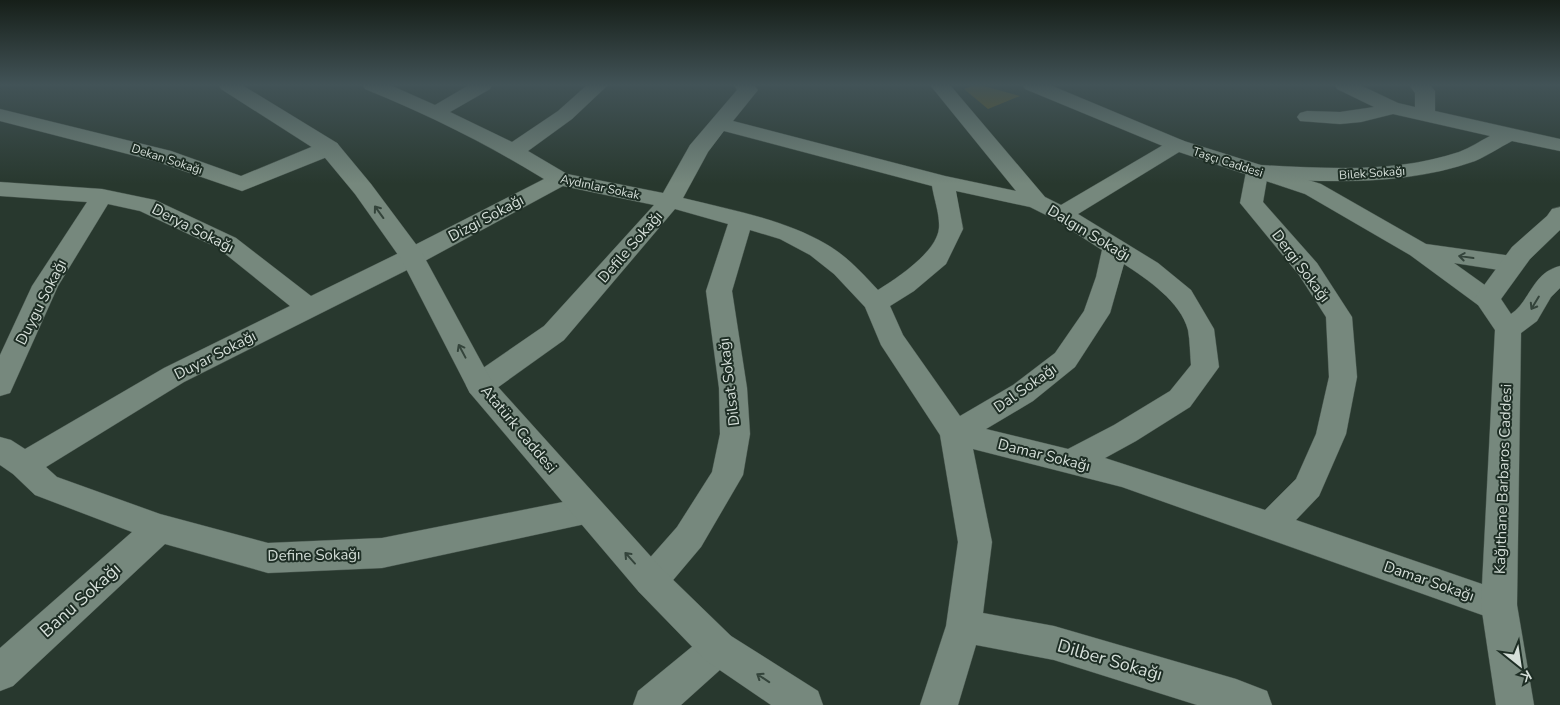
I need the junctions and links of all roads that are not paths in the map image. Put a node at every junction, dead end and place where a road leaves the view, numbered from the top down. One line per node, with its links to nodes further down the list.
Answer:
1 (12, 118): 15 (street, Dekan Sokağı)
2 (281, 118): 15 (street, Atatürk Caddesi)
3 (447, 118): 16 (street, Aydınlar Sokak)
4 (561, 118): 16 (street)
5 (725, 118): 11 (street, Defile Sokağı)
6 (967, 118): 23 (street)
7 (1112, 118): 13 (street, Taşçı Caddesi)
8 (1316, 118): 9 (street)
9 (1340, 118)
10 (1434, 118): 12 (street)
11 (720, 124): 19 (street, Dalgın Sokağı); 22 (street, Defile Sokağı)
12 (1510, 133): 14 (street); 17 (street, Bilek Sokağı)
13 (1177, 145): 17 (street, Taşçı Caddesi); 24 (street)
14 (1560, 145)
15 (329, 148): 29 (street, Atatürk Caddesi, one-way to 15)
16 (513, 151): 18 (street, Aydınlar Sokak)
17 (1257, 172): 28 (street, Taşçı Caddesi); 42 (street, Dergi Sokağı)
18 (560, 179): 22 (street, Aydınlar Sokak); 29 (street, Dizgi Sokağı)
19 (942, 182): 23 (street, Dalgın Sokağı); 33 (street)
20 (0, 189): 21 (street, Derya Sokağı)
21 (102, 196): 34 (street, Derya Sokağı); 36 (street, Duygu Sokağı)
22 (670, 201): 26 (street); 37 (street, Defile Sokağı)
23 (1037, 202): 24 (street, Dalgın Sokağı)
24 (1062, 214): 27 (street, Dalgın Sokağı)
25 (1560, 214): 30 (street)
26 (741, 220): 33 (street); 44 (street, Dilsat Sokağı)
27 (1115, 248): 38 (street, Dal Sokağı); 40 (street, Dalgın Sokağı)
28 (1420, 250): 30 (street, Taşçı Caddesi, one-way to 28); 32 (street, Taşçı Caddesi)
29 (412, 257): 34 (street, Duyar Sokağı); 37 (street, Atatürk Caddesi, one-way to 29)
30 (1512, 264): 32 (street)
31 (1560, 274): 35 (street, one-way to 35)
32 (1487, 299): 35 (street, Taşçı Caddesi)
33 (876, 303): 38 (street)
34 (308, 307): 39 (street, Duyar Sokağı)
35 (1508, 329): 45 (street, Kağıthane Barbaros Caddesi)
36 (0, 384)
37 (480, 385): 41 (street, Atatürk Caddesi)
38 (955, 433): 40 (street, Damar Sokağı); 46 (street)
39 (12, 457): 43 (street, Define Sokağı)
40 (1070, 462): 42 (street, Damar Sokağı)
41 (588, 511): 43 (street, Define Sokağı); 44 (street, Atatürk Caddesi, one-way to 41)
42 (1270, 526): 45 (street, Damar Sokağı)
43 (159, 528): 48 (street, Banu Sokağı)
44 (651, 581): 47 (street, Atatürk Caddesi)
45 (1499, 606): 53 (street, Kağıthane Barbaros Caddesi)
46 (964, 626): 49 (street, Dilber Sokağı); 52 (street)
47 (718, 648): 50 (street); 51 (street, Atatürk Caddesi, one-way to 47)
48 (0, 673)
49 (1241, 703)
50 (652, 705)
51 (804, 705)
52 (938, 705)
53 (1515, 705)

